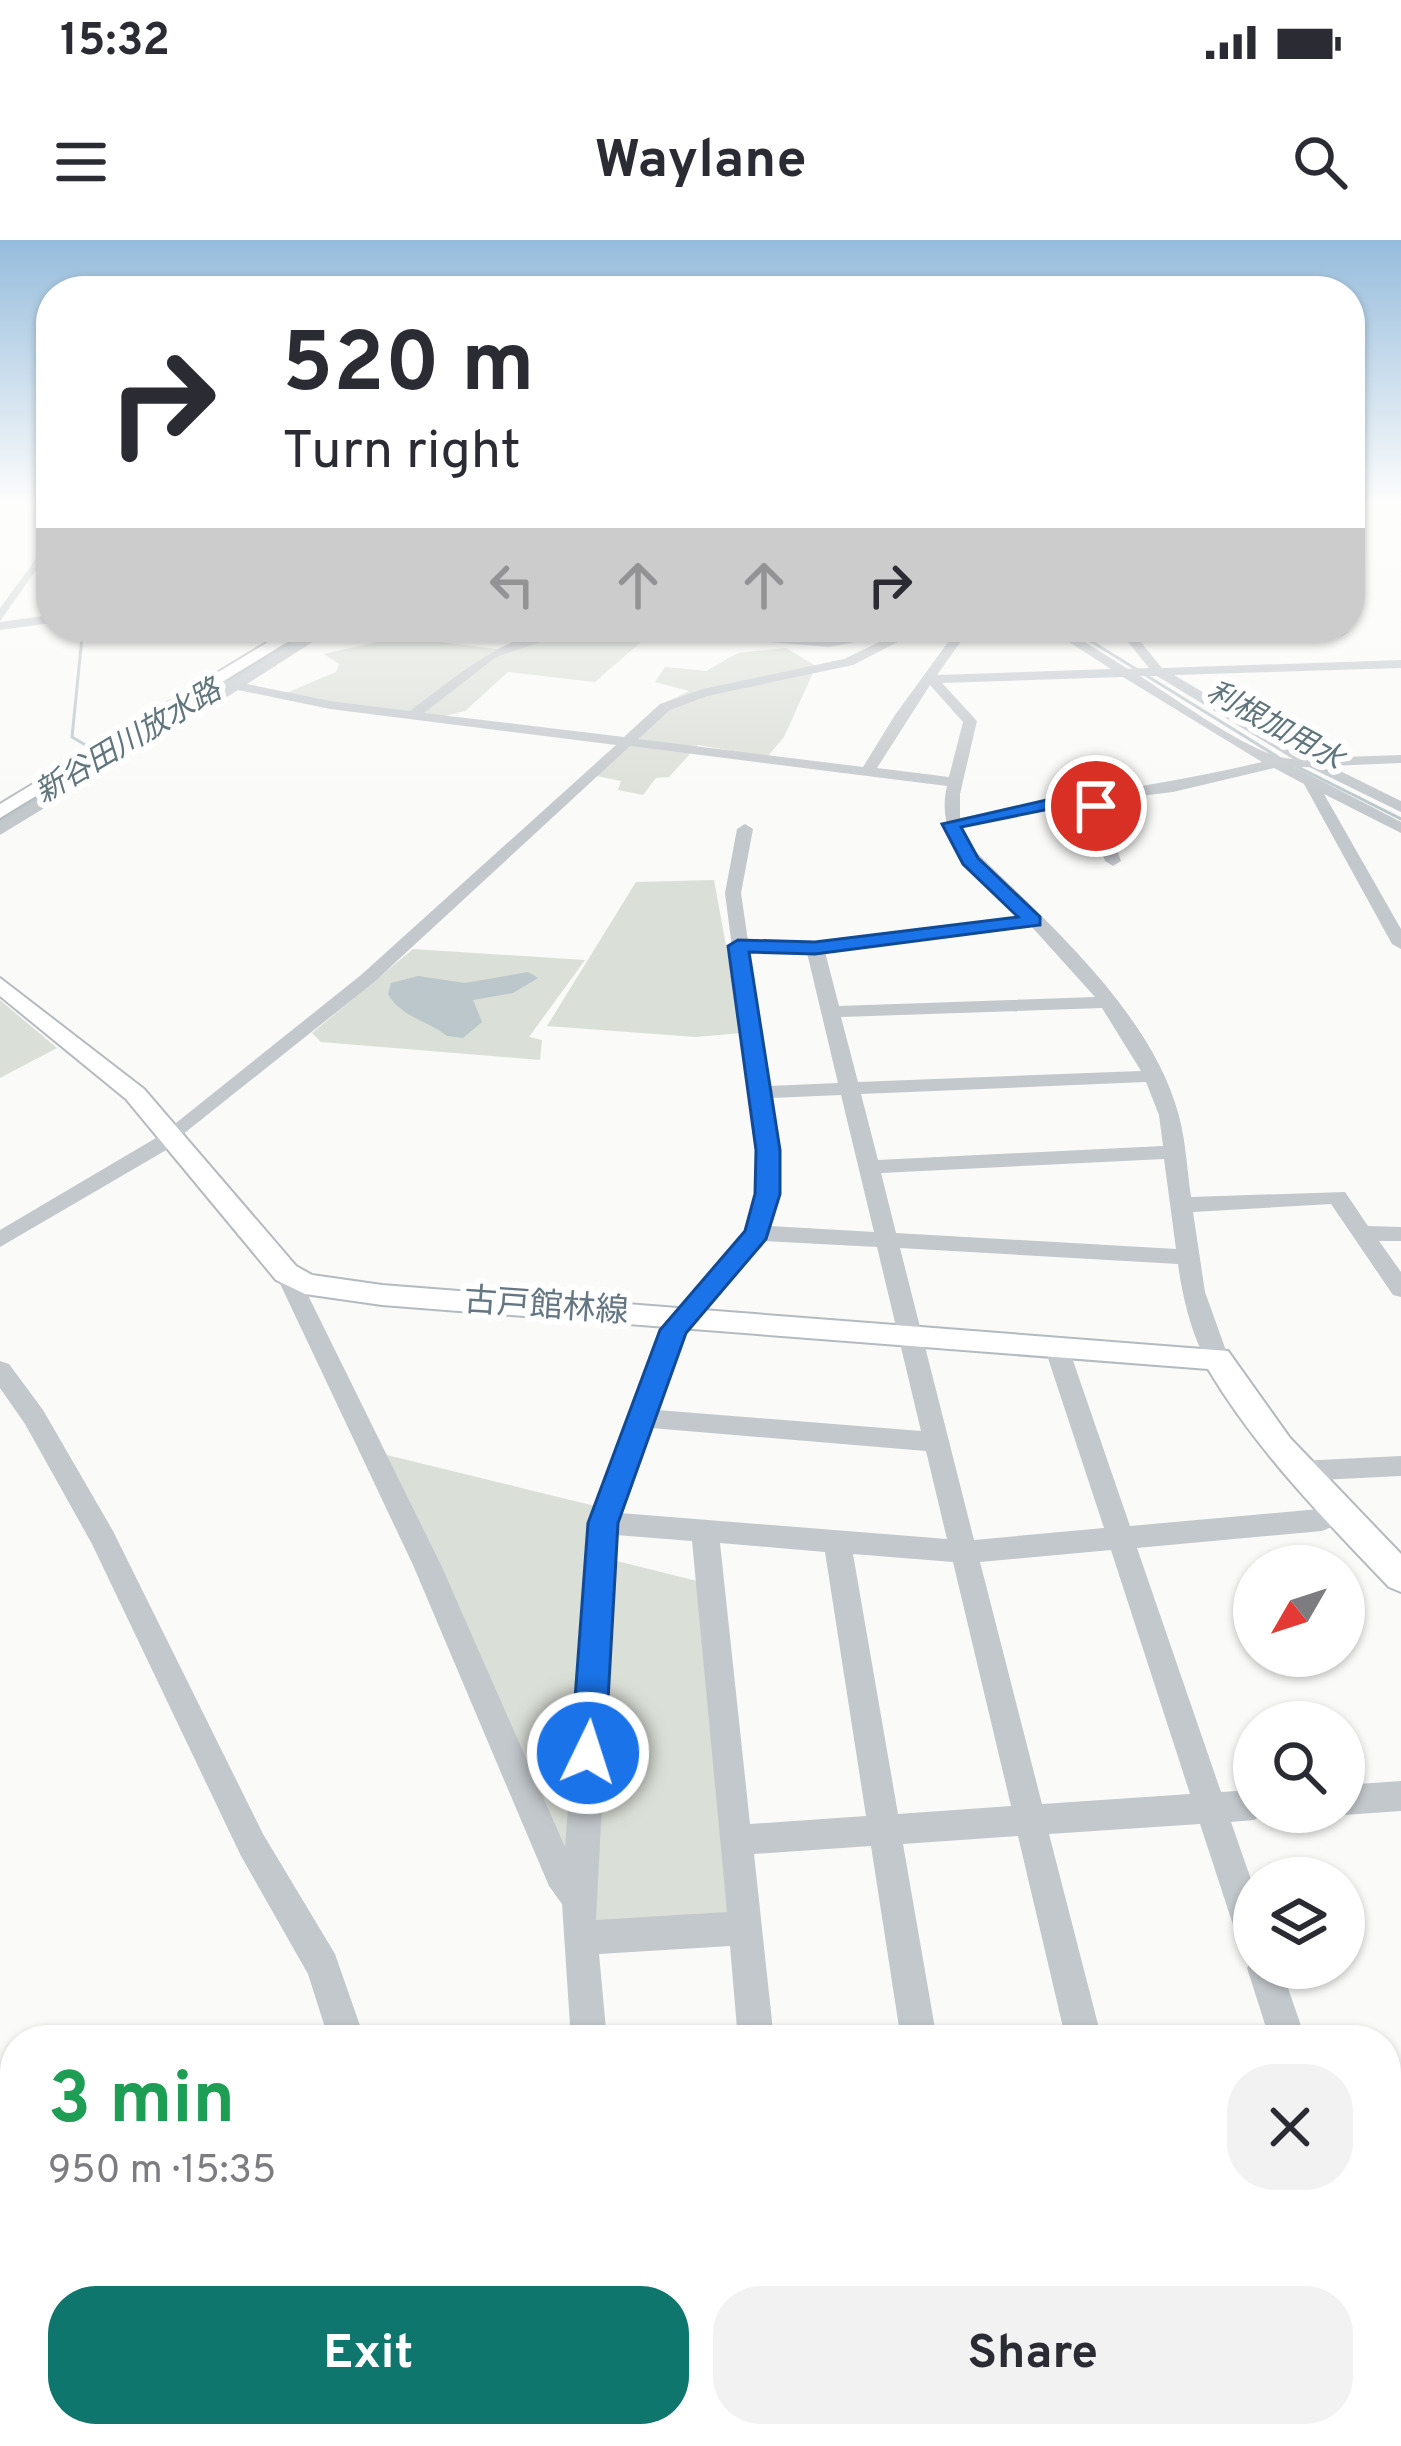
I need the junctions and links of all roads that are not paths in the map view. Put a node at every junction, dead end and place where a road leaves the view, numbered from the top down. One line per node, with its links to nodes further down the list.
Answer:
1 (36, 620): 2 (street)
2 (0, 621)
3 (283, 642): 15 (main road)
4 (302, 642): 15 (street)
5 (510, 642): 16 (street)
6 (890, 642): 17 (street)
7 (955, 642): 14 (street)
8 (1082, 642): 13 (street)
9 (1130, 642): 13 (street)
10 (1353, 642): 12 (street)
11 (1401, 664): 12 (street)
12 (1376, 665): 13 (street)
13 (1144, 673): 14 (street); 19 (street); 20 (street)
14 (932, 679): 21 (street); 22 (street)
15 (227, 683): 16 (street); 26 (main road); 30 (street)
16 (414, 714): 17 (street)
17 (630, 740): 21 (street); 42 (street)
18 (1401, 759): 19 (street)
19 (1309, 763): 20 (street); 25 (street)
20 (1276, 764): 23 (street); 24 (street)
21 (868, 771): 22 (street)
22 (952, 782): 27 (street)
23 (1310, 782): 28 (street); 33 (street)
24 (1090, 799): 27 (street); 31 (street)
25 (1401, 808)
26 (0, 812)
27 (951, 824): 32 (street)
28 (1401, 828)
29 (745, 829): 34 (street)
30 (0, 830)
31 (1113, 861)
32 (1034, 921): 35 (street); 37 (street)
33 (1401, 944)
34 (738, 946): 35 (street); 41 (street)
35 (815, 948): 38 (street)
36 (0, 985): 42 (main road)
37 (1111, 1002): 38 (street); 39 (street)
38 (835, 1012): 40 (street)
39 (1154, 1076): 40 (street); 43 (street)
40 (850, 1089): 41 (street); 44 (street)
41 (760, 1092): 46 (street)
42 (172, 1136): 50 (street); 52 (main road)
43 (1177, 1152): 44 (street); 45 (street)
44 (872, 1167): 49 (street)
45 (1182, 1205): 47 (street); 51 (street)
46 (757, 1233): 49 (street); 54 (street)
47 (1362, 1233): 48 (street); 53 (street)
48 (1401, 1234)
49 (889, 1238): 51 (street); 55 (street)
50 (0, 1240)
51 (1187, 1257): 57 (street)
52 (286, 1273): 54 (main road, 古戸館林線); 78 (street)
53 (1401, 1289)
54 (681, 1318): 55 (main road, 古戸館林線); 59 (street)
55 (913, 1335): 56 (main road, 古戸館林線); 60 (street)
56 (1056, 1346): 57 (main road, 古戸館林線); 66 (street)
57 (1217, 1358): 62 (main road)
58 (0, 1370): 82 (street)
59 (641, 1418): 60 (street); 64 (street)
60 (938, 1442): 68 (street)
61 (1401, 1466): 62 (street)
62 (1299, 1471): 63 (main road)
63 (1339, 1512): 66 (street); 69 (main road)
64 (603, 1523): 65 (street); 78 (street)
65 (705, 1532): 67 (street); 76 (street)
66 (1123, 1540): 68 (street); 73 (street)
67 (837, 1542): 68 (street); 75 (street)
68 (965, 1552): 74 (street)
69 (1401, 1576)
70 (1401, 1796): 71 (street)
71 (1365, 1799)
72 (1233, 1806): 73 (street)
73 (1211, 1808): 74 (street); 77 (street)
74 (1032, 1820): 75 (street); 86 (street)
75 (882, 1831): 76 (street); 85 (street)
76 (736, 1840): 79 (street)
77 (1233, 1874)
78 (578, 1899): 80 (street)
79 (745, 1928): 80 (street); 84 (street)
80 (582, 1938): 83 (street)
81 (1271, 1989): 87 (street)
82 (342, 2025)
83 (588, 2025)
84 (755, 2025)
85 (916, 2025)
86 (1080, 2025)
87 (1283, 2025)

